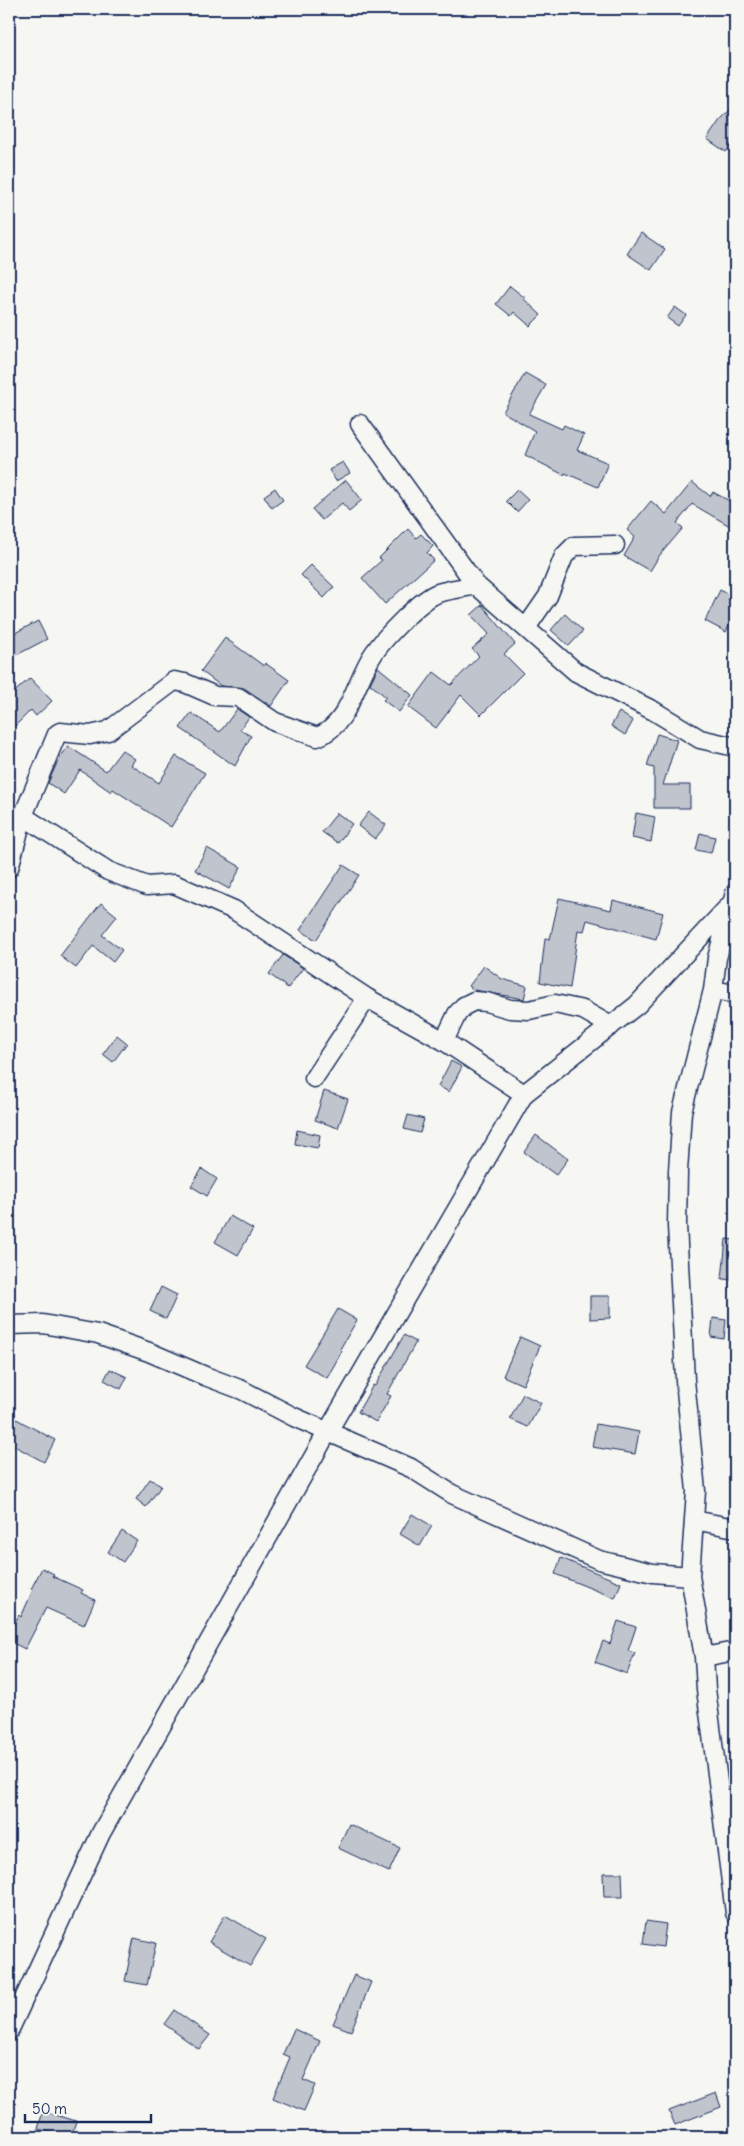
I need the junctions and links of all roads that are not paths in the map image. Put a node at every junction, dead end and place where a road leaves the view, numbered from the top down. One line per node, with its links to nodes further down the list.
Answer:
1 (360, 424): 3 (street)
2 (616, 546): 4 (street)
3 (476, 585): 4 (street); 6 (street)
4 (526, 628): 5 (street)
5 (735, 747)
6 (23, 816): 7 (street); 11 (street)
7 (9, 868)
8 (734, 898): 9 (street); 12 (street)
9 (713, 990): 10 (street); 18 (street)
10 (735, 994)
11 (367, 998): 13 (street); 14 (street)
12 (611, 1026): 13 (street); 15 (street)
13 (444, 1041): 15 (street)
14 (314, 1078)
15 (524, 1094): 17 (street)
16 (9, 1325): 17 (street)
17 (328, 1431): 20 (street); 24 (street)
18 (694, 1520): 19 (street); 20 (street)
19 (735, 1528)
20 (690, 1576): 22 (street)
21 (735, 1652): 22 (street)
22 (704, 1657): 23 (street)
23 (735, 1913)
24 (9, 2031)

